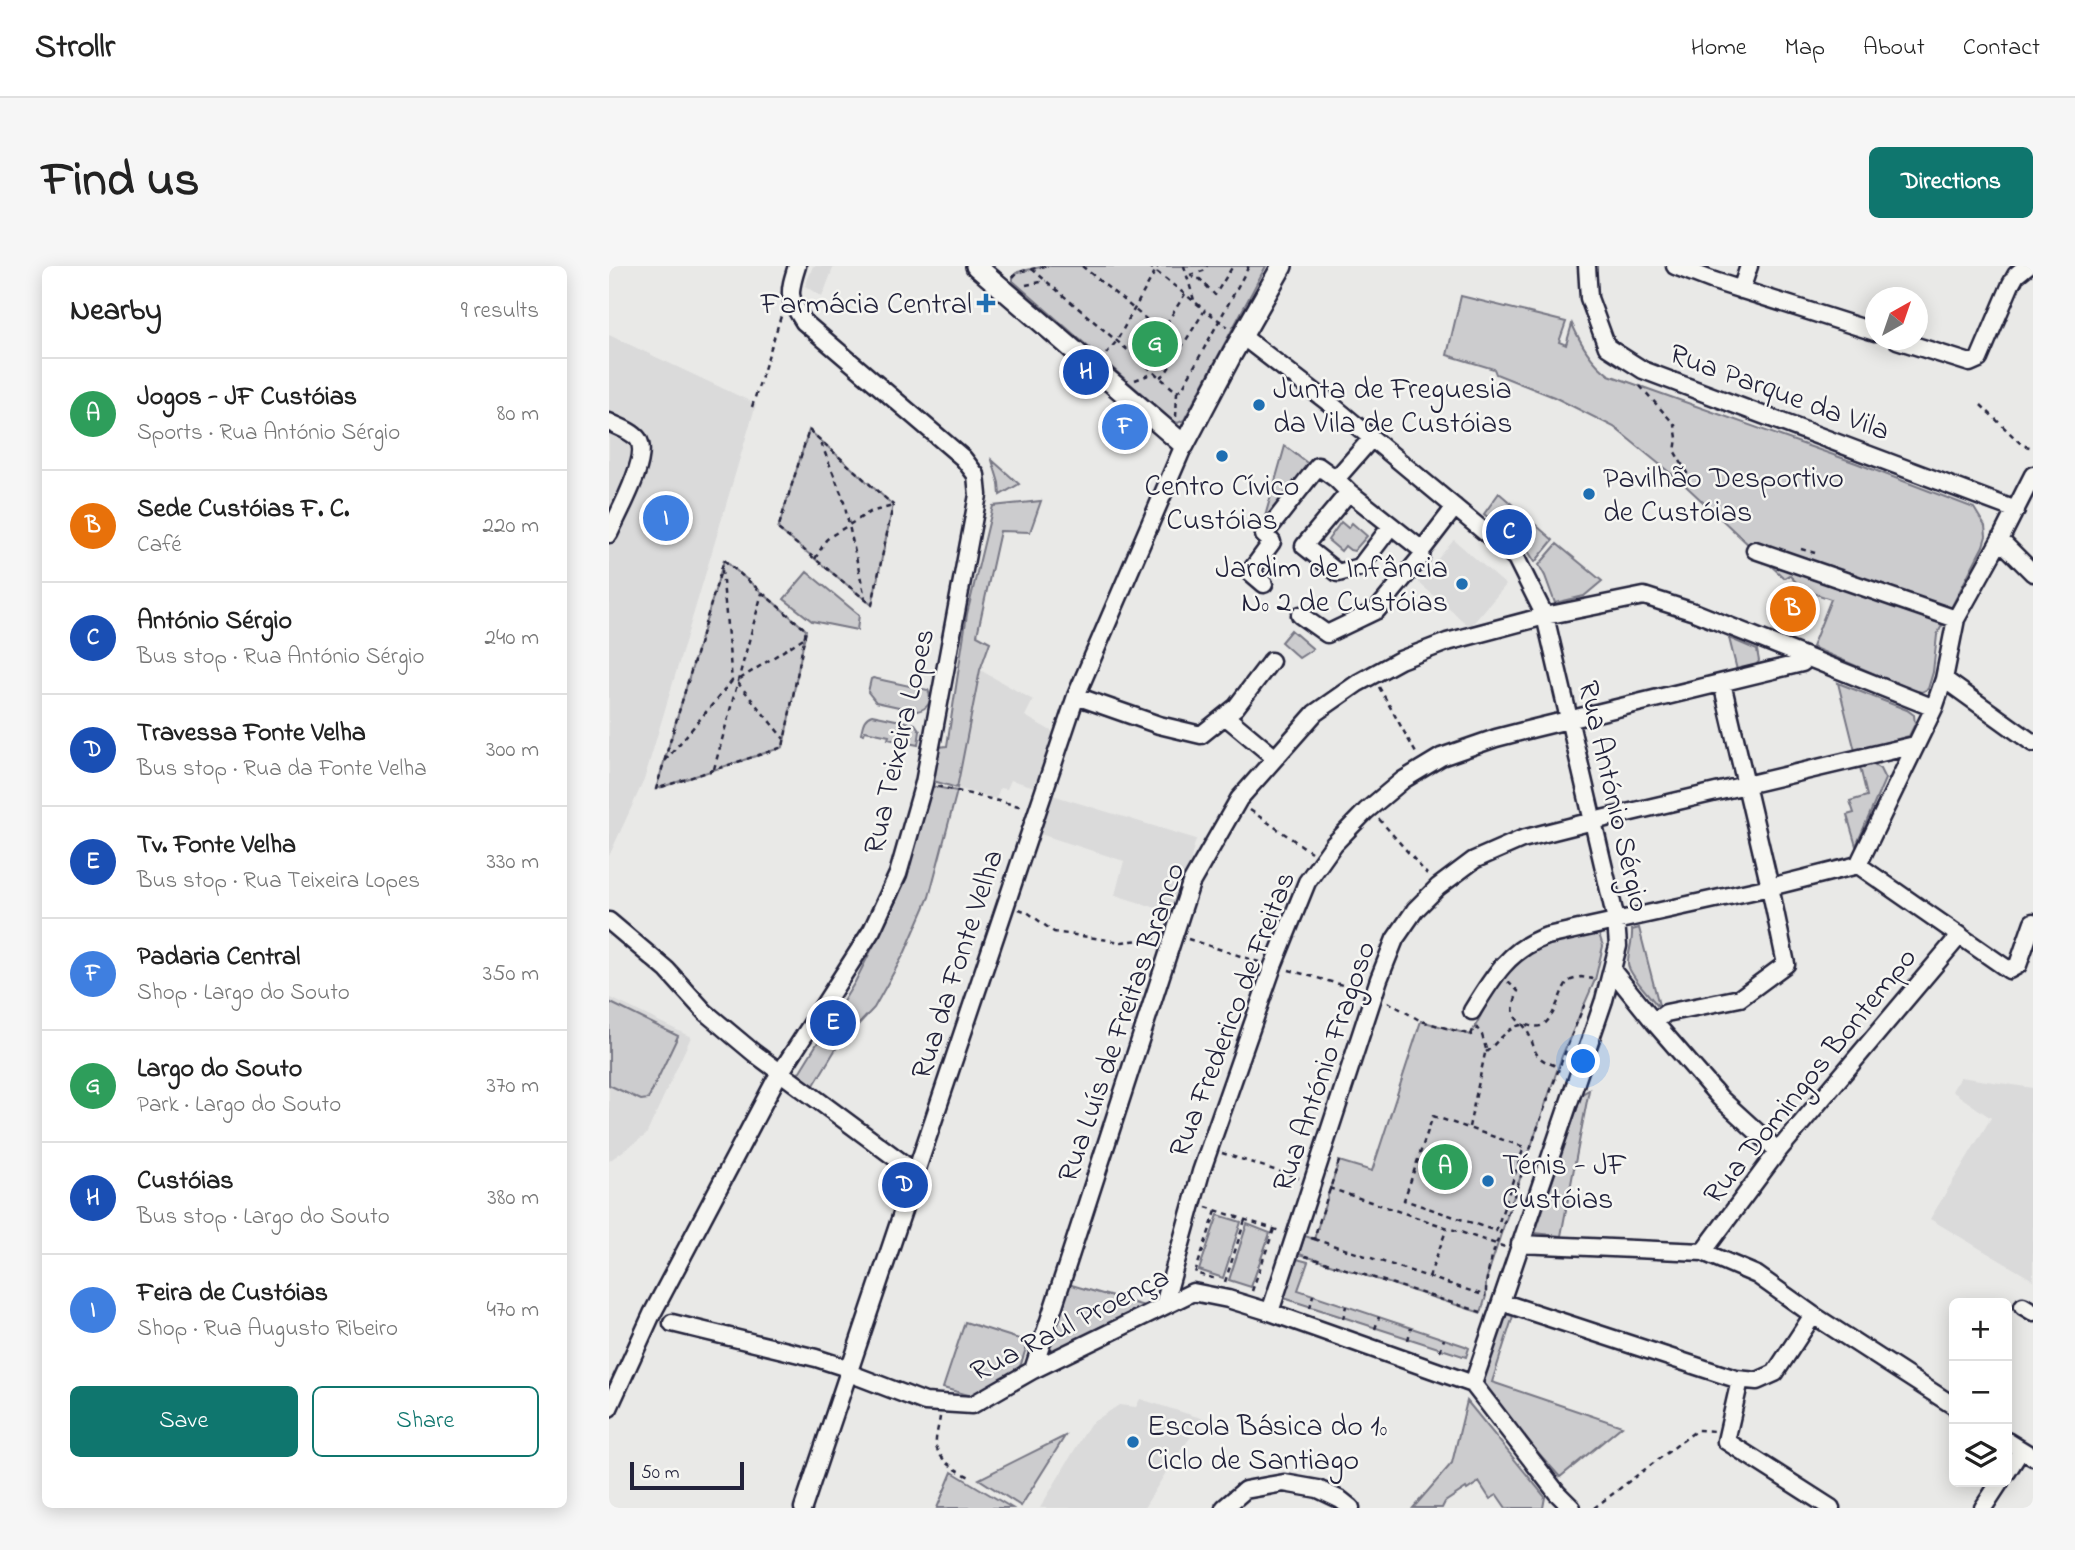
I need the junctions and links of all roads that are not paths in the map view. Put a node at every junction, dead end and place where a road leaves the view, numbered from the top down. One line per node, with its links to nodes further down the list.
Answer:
1 (797, 266): 54 (street, Rua Teixeira Lopes)
2 (976, 266): 9 (main road)
3 (1282, 266): 12 (main road)
4 (1587, 266): 21 (street, Rua Parque da Vila)
5 (1675, 266): 8 (street)
6 (1749, 266): 10 (street)
7 (2028, 266): 13 (street)
8 (1704, 272): 10 (street)
9 (1000, 277): 16 (main road)
10 (1741, 290): 11 (street)
11 (1865, 329)
12 (1237, 333): 15 (street, Rua António Sérgio); 16 (main road)
13 (1928, 350)
14 (609, 422): 23 (street)
15 (1371, 439): 18 (street); 20 (street, Rua António Sérgio)
16 (1184, 445): 36 (street, Rua da Fonte Velha)
17 (2033, 475): 21 (street)
18 (1336, 479): 19 (street); 28 (street)
19 (1349, 492): 22 (street); 22 (street)
20 (1455, 507): 25 (street); 30 (street, Rua António Sérgio)
21 (2016, 510): 24 (street)
22 (1391, 526): 25 (street)
23 (609, 534)
24 (2000, 540): 27 (street); 31 (street)
25 (1422, 550): 29 (street)
26 (1755, 550): 31 (street)
27 (2033, 573)
28 (1264, 584)
29 (1300, 615)
30 (1545, 616): 32 (street, Rua Luís de Freitas Branco); 39 (street, Rua António Sérgio); 42 (street, Rua Luís de Freitas Branco)
31 (1956, 619): 34 (street)
32 (1807, 658): 35 (street, Rua Frederico de Freitas); 37 (street, Rua Luís de Freitas Branco)
33 (1271, 661): 38 (street)
34 (1944, 679): 37 (street); 40 (street)
35 (1722, 682): 39 (street, Rua Frederico de Freitas); 43 (street)
36 (1076, 696): 38 (street); 56 (street, Rua da Fonte Velha)
37 (1934, 708): 41 (street)
38 (1225, 716): 42 (street)
39 (1570, 720): 44 (street, Rua António Sérgio); 60 (street, Rua Frederico de Freitas)
40 (2033, 743)
41 (1915, 745): 43 (street, Rua António Fragoso); 45 (street)
42 (1274, 757): 64 (street, Rua Luís de Freitas Branco)
43 (1747, 784): 44 (street, Rua António Fragoso); 46 (street)
44 (1593, 821): 47 (street, Rua António Sérgio); 61 (street, Rua António Fragoso)
45 (1858, 865): 46 (street); 50 (street, Rua Domingos Bontempo)
46 (1770, 887): 47 (street); 53 (street)
47 (1616, 920): 51 (street, Rua António Sérgio); 52 (street)
48 (609, 921): 54 (street)
49 (2033, 922): 50 (street, Rua Domingos Bontempo)
50 (1960, 935): 55 (street, Rua Domingos Bontempo)
51 (1612, 970): 53 (street); 57 (street, Rua António Sérgio)
52 (1473, 1019)
53 (1654, 1022): 55 (street)
54 (781, 1073): 56 (street); 69 (street, Rua Teixeira Lopes)
55 (1778, 1151): 58 (street, Rua Domingos Bontempo)
56 (916, 1173): 65 (street, Rua da Fonte Velha)
57 (1520, 1244): 58 (street); 59 (street, Rua António Sérgio)
58 (1703, 1252): 62 (street)
59 (1494, 1299): 66 (street); 67 (street, Rua António Sérgio)
60 (1164, 1305): 61 (street, Rua Raúl Proença); 64 (street, Rua Raúl Proença)
61 (1270, 1312): 67 (street, Rua Raúl Proença)
62 (1813, 1315): 66 (street); 68 (street)
63 (672, 1323): 65 (street, Rua Raúl Proença)
64 (1033, 1370): 65 (street, Rua Raúl Proença)
65 (849, 1371): 75 (street, Rua da Fonte Velha)
66 (1740, 1380): 78 (street)
67 (1473, 1384): 77 (street)
68 (1949, 1403)
69 (609, 1408)
70 (2012, 1444): 71 (street)
71 (2027, 1454): 72 (street)
72 (2012, 1468)
73 (1997, 1487): 79 (street)
74 (1342, 1505): 76 (street)
75 (803, 1508)
76 (1224, 1508)
77 (1571, 1508)
78 (1831, 1508)
79 (1983, 1508)

